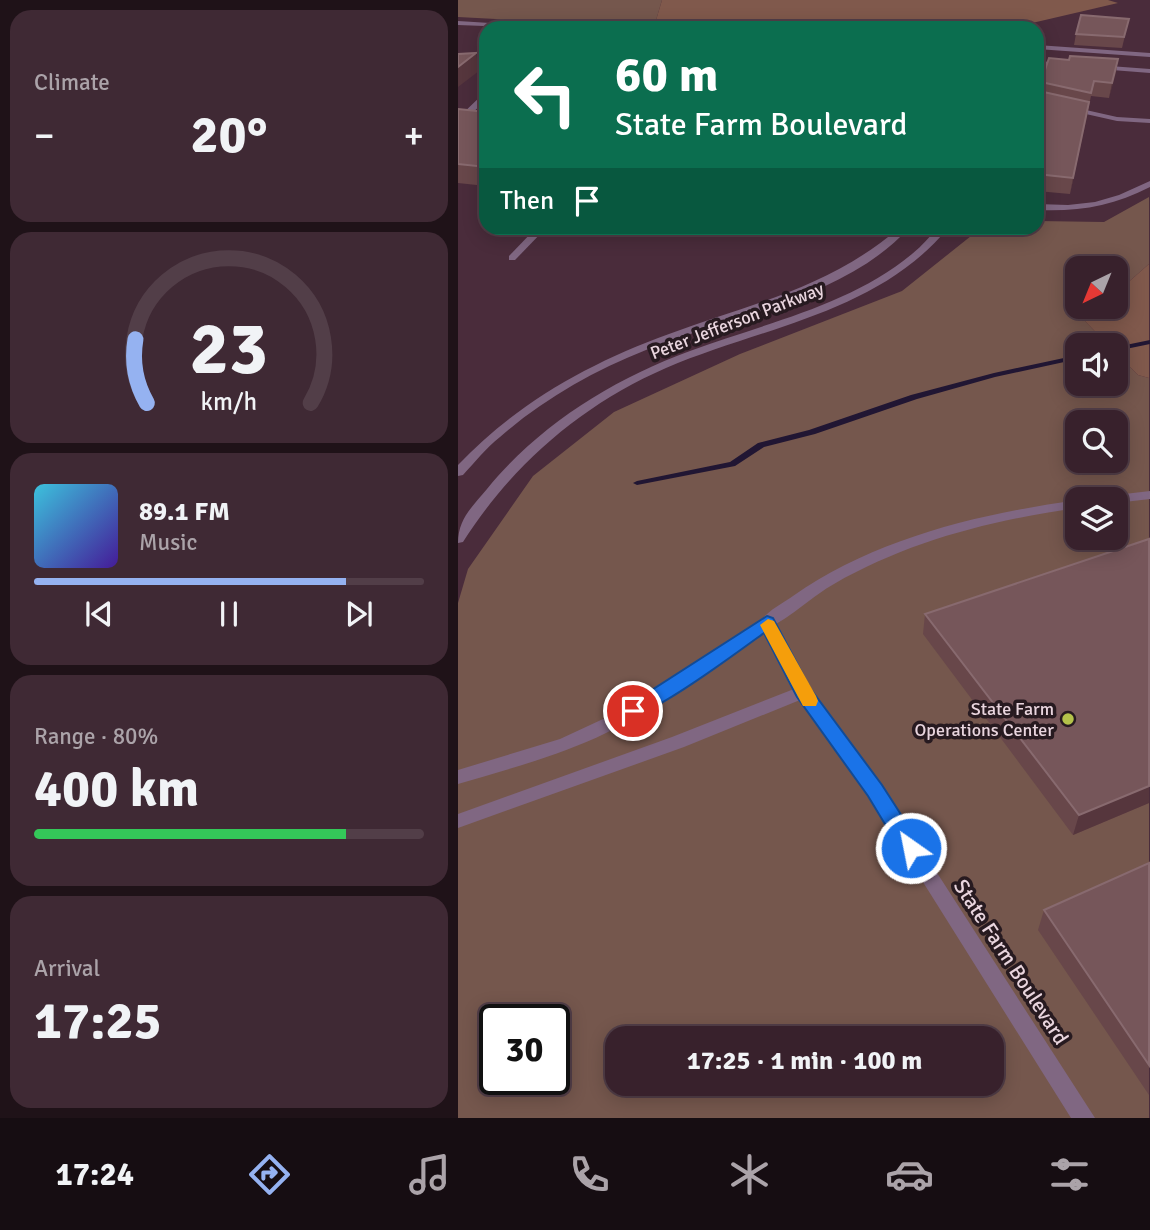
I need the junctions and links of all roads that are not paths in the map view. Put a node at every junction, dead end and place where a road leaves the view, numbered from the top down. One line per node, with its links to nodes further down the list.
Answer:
1 (458, 23): 2 (street)
2 (479, 24)
3 (458, 31): 4 (street)
4 (479, 32)
5 (1044, 48): 6 (street)
6 (1149, 55)
7 (1044, 64): 8 (street)
8 (1075, 66)
9 (1087, 67): 10 (street)
10 (1149, 71)
11 (479, 102): 13 (street)
12 (1044, 102): 15 (street)
13 (466, 113): 14 (street); 16 (street)
14 (479, 114)
15 (1149, 121)
16 (479, 124)
17 (1149, 183): 18 (street)
18 (1044, 207)
19 (534, 235): 22 (street)
20 (896, 235): 23 (street, Peter Jefferson Parkway)
21 (936, 235): 27 (street, Peter Jefferson Parkway)
22 (512, 258)
23 (458, 472)
24 (1149, 495): 25 (street)
25 (1128, 498)
26 (1065, 506): 28 (street)
27 (458, 539)
28 (767, 622): 29 (street, State Farm Boulevard); 30 (street)
29 (803, 692): 31 (street); 32 (street, State Farm Boulevard)
30 (458, 777)
31 (458, 821)
32 (1084, 1118)

